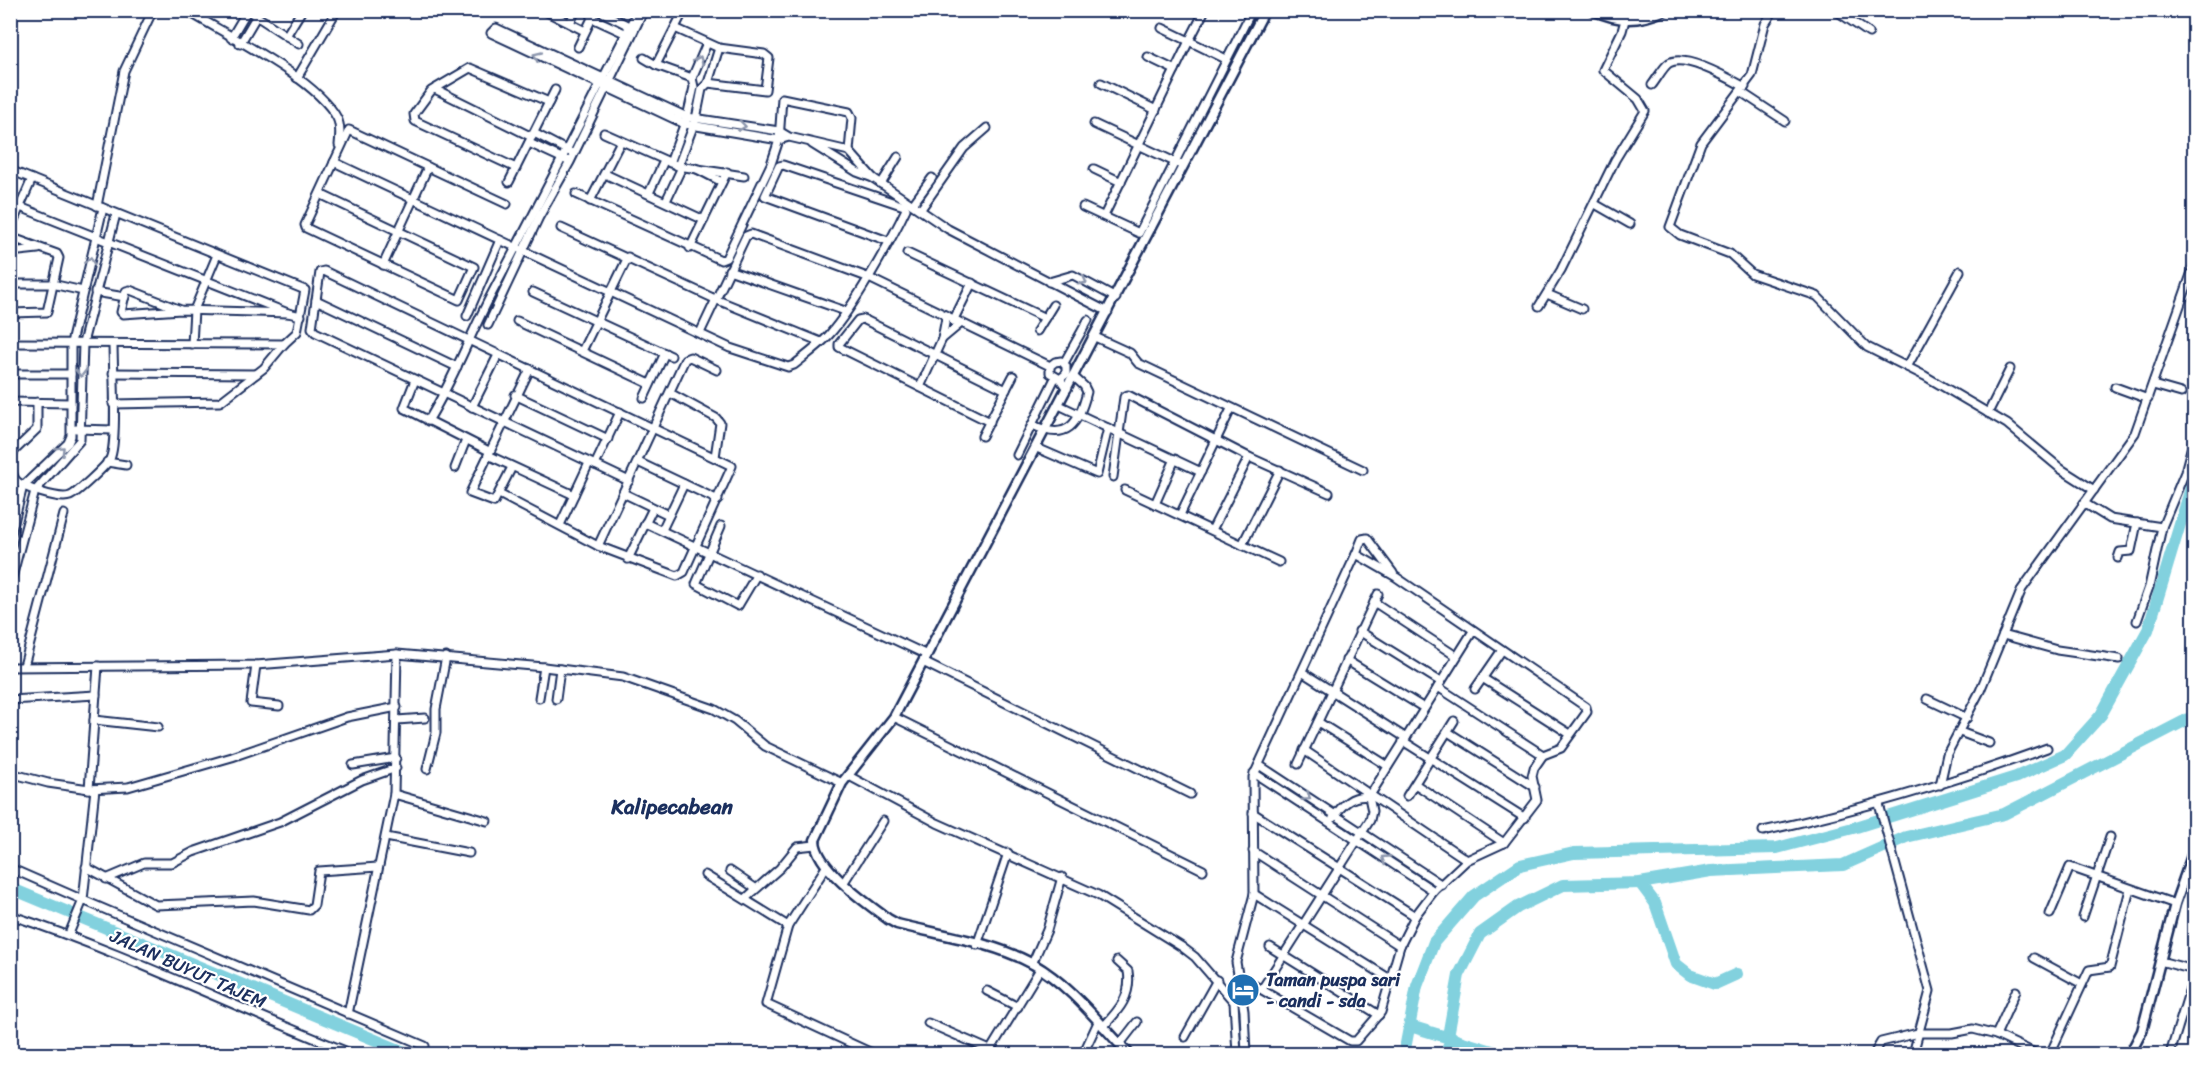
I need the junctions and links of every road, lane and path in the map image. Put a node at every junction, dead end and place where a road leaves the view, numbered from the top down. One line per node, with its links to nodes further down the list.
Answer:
1 (153, 10): 100 (street)
2 (186, 10): 29 (street)
3 (302, 10): 28 (street)
4 (337, 10): 41 (street)
5 (543, 10): 21 (street)
6 (576, 10): 21 (street)
7 (597, 10): 20 (street); 26 (street)
8 (638, 10): 26 (street)
9 (644, 10): 26 (street)
10 (1205, 10): 30 (street)
11 (1265, 10): 73 (street)
12 (1593, 10): 22 (street)
13 (1665, 10): 22 (street)
14 (1774, 10): 49 (street)
15 (1835, 10): 27 (street)
16 (247, 11): 19 (street); 29 (street)
17 (683, 12): 23 (street)
18 (1251, 12): 38 (street)
19 (256, 17): 28 (street); 32 (street)
20 (592, 18): 25 (street); 26 (street)
21 (570, 23): 25 (street)
22 (1624, 25): 98 (street)
23 (675, 28): 31 (street); 39 (street)
24 (1162, 28): 30 (street)
25 (585, 31): 34 (street)
26 (631, 31): 44 (street)
27 (1869, 33)
28 (286, 36): 33 (street)
29 (231, 38): 32 (street)
30 (1190, 41): 38 (street); 40 (street)
31 (707, 43): 35 (street); 42 (street, one-way to 31)
32 (240, 44): 41 (street)
33 (299, 44)
34 (578, 47)
35 (719, 48): 45 (street); 45 (street)
36 (1148, 57): 40 (street)
37 (644, 58): 39 (street)
38 (1226, 59): 73 (street)
39 (656, 65): 42 (street)
40 (1175, 70): 52 (street)
41 (297, 78): 66 (street)
42 (692, 78): 47 (street)
43 (1101, 83): 52 (street)
44 (605, 84): 44 (street, one-way to 44); 53 (street); 68 (street)
45 (705, 86): 47 (street); 55 (street)
46 (1652, 86): 49 (street)
47 (694, 87): 53 (street)
48 (435, 89): 51 (street); 61 (street); 75 (street)
49 (1743, 89): 54 (street); 177 (street)
50 (555, 90): 51 (street)
51 (549, 102): 61 (street)
52 (1156, 110): 65 (street)
53 (686, 121): 55 (street); 72 (street)
54 (1785, 121)
55 (694, 122): 58 (street, one-way to 58); 62 (street); 72 (street)
56 (1094, 124): 65 (street)
57 (987, 128): 102 (street)
58 (779, 131): 60 (street); 62 (street); 67 (street)
59 (604, 133): 63 (street)
60 (789, 137): 62 (street); 64 (street)
61 (532, 138): 68 (street); 70 (street); 75 (street)
62 (779, 140): 116 (street)
63 (621, 141): 72 (street); 80 (street)
64 (810, 142): 67 (street); 82 (street)
65 (1138, 144): 73 (street); 86 (street)
66 (339, 151): 71 (street); 74 (street)
67 (849, 151): 82 (street)
68 (571, 152): 70 (street)
69 (898, 157): 88 (street)
70 (567, 161): 118 (street)
71 (334, 162): 90 (street); 92 (street)
72 (674, 164): 76 (street); 89 (street); 94 (street)
73 (1180, 164): 110 (street)
74 (428, 167): 92 (street); 96 (street)
75 (516, 168): 85 (street)
76 (695, 168): 79 (street); 87 (street)
77 (1094, 169): 86 (street)
78 (10, 170): 84 (street)
79 (727, 172): 81 (street); 87 (street)
80 (605, 174): 89 (street); 93 (street)
81 (744, 176)
82 (873, 178): 88 (street)
83 (932, 178): 97 (street)
84 (32, 179): 99 (street); 100 (street)
85 (509, 182)
86 (1120, 182): 104 (street)
87 (722, 183): 105 (street)
88 (881, 184): 97 (street)
89 (649, 193): 94 (street)
90 (320, 194): 109 (street); 123 (street)
91 (576, 194): 93 (street)
92 (413, 199): 109 (street); 113 (street)
93 (590, 201): 116 (street)
94 (666, 201): 105 (street)
95 (10, 203): 99 (street)
96 (507, 204)
97 (913, 204): 102 (street)
98 (1595, 204): 106 (street); 137 (street)
99 (20, 207): 108 (street); 112 (street)
100 (100, 207): 103 (street); 112 (street)
101 (1083, 207): 104 (street)
102 (921, 209): 129 (street)
103 (116, 214): 115 (street); 121 (street)
104 (1104, 216): 110 (street)
105 (704, 220): 116 (street)
106 (1630, 224)
107 (561, 228): 122 (street)
108 (10, 229)
109 (399, 232): 123 (street); 123 (street)
110 (1143, 235): 139 (street)
111 (10, 237): 117 (street)
112 (95, 238): 115 (street); 133 (street, one-way to 112)
113 (500, 240): 118 (street); 152 (street)
114 (888, 241): 114 (street); 128 (street)
115 (106, 243): 127 (street); 135 (street)
116 (690, 248)
117 (39, 249): 119 (street); 132 (street)
118 (520, 249): 134 (street); 158 (street); 163 (street)
119 (10, 252)
120 (908, 254): 130 (street)
121 (218, 255): 127 (street); 151 (street)
122 (628, 257): 134 (street); 140 (street)
123 (383, 265)
124 (2194, 266): 191 (street)
125 (729, 270): 128 (street); 140 (street); 147 (street)
126 (1960, 271): 177 (street)
127 (206, 279): 146 (street); 148 (street)
128 (872, 279): 147 (street); 157 (street)
129 (1049, 282): 139 (street, one-way to 139); 149 (street)
130 (972, 283): 153 (street); 157 (street)
131 (10, 284): 132 (street)
132 (52, 284): 133 (street); 150 (street)
133 (83, 291): 167 (street)
134 (610, 291): 156 (street); 160 (street)
135 (95, 292): 138 (street); 166 (street)
136 (533, 292): 156 (street)
137 (1547, 294): 143 (street); 144 (street)
138 (125, 297): 145 (street); 145 (street)
139 (1116, 298): 149 (street)
140 (715, 299): 160 (street); 164 (street)
141 (316, 300): 151 (street); 163 (street); 176 (street)
142 (1053, 305): 153 (street)
143 (1539, 306)
144 (1582, 309)
145 (181, 310): 146 (street)
146 (194, 310): 148 (street); 169 (street)
147 (845, 311): 164 (street)
148 (288, 312): 151 (street)
149 (1108, 312): 161 (street)
150 (10, 313)
151 (307, 314): 170 (street); 189 (street)
152 (466, 316)
153 (1045, 318): 159 (street)
154 (1088, 320): 174 (street)
155 (517, 321): 171 (street)
156 (596, 321): 171 (street); 190 (street)
157 (953, 321): 162 (street); 162 (street); 175 (street)
158 (488, 325)
159 (1037, 331)
160 (700, 333): 164 (street)
161 (1095, 337): 178 (street); 208 (street)
162 (942, 339): 173 (street)
163 (468, 340): 172 (street); 176 (street)
164 (821, 342)
165 (10, 343): 167 (street)
166 (83, 343): 167 (street); 168 (street); 218 (street, one-way to 218)
167 (71, 344): 184 (street)
168 (113, 344): 169 (street); 182 (street)
169 (192, 344): 170 (street)
170 (284, 344): 185 (street)
171 (582, 351): 190 (street)
172 (498, 354): 179 (street); 207 (street)
173 (934, 355): 192 (street); 192 (street); 195 (street)
174 (1065, 364): 175 (street); 178 (street); 188 (street)
175 (1050, 366): 188 (street)
176 (457, 367): 198 (street)
177 (1907, 367): 210 (street)
178 (1079, 368): 187 (street)
179 (530, 369): 199 (street); 209 (street)
180 (2010, 369): 210 (street)
181 (717, 370): 196 (street)
182 (113, 373): 185 (street); 205 (street)
183 (10, 374): 184 (street)
184 (71, 374): 204 (street)
185 (256, 374): 205 (street)
186 (1013, 376): 195 (street)
187 (1074, 377): 194 (street); 211 (street)
188 (1057, 378): 194 (street); 215 (street)
189 (415, 380): 198 (street); 212 (street)
190 (650, 384): 200 (street)
191 (2153, 385): 197 (street); 201 (street)
192 (920, 387): 214 (street)
193 (2115, 387): 201 (street)
194 (1067, 389): 206 (street)
195 (1006, 390): 214 (street)
196 (670, 393): 216 (street); 232 (street)
197 (2181, 393)
198 (445, 394): 207 (street); 212 (street)
199 (515, 395): 213 (street); 224 (street)
200 (644, 398)
201 (2148, 399): 247 (street)
202 (10, 402): 203 (street)
203 (37, 402): 204 (street); 230 (street)
204 (71, 403): 217 (street)
205 (113, 404): 219 (street)
206 (1059, 405): 211 (street); 220 (street)
207 (472, 407): 213 (street)
208 (1231, 409): 226 (street); 241 (street)
209 (621, 412): 216 (street); 224 (street)
210 (1988, 413): 247 (street)
211 (1079, 415): 220 (street); 221 (street)
212 (428, 421): 225 (street)
213 (503, 422): 228 (street); 236 (street)
214 (990, 422): 222 (street)
215 (1033, 425): 220 (street); 229 (street)
216 (654, 428): 232 (street); 235 (street)
217 (72, 429): 218 (street); 248 (street, one-way to 217)
218 (81, 429): 219 (street); 249 (street)
219 (113, 430): 234 (street)
220 (1045, 431): 227 (street)
221 (1114, 431): 226 (street); 227 (street); 233 (street); 243 (street)
222 (982, 436)
223 (2194, 438): 265 (street)
224 (608, 439): 236 (street)
225 (466, 440): 228 (street); 239 (street)
226 (1217, 441): 231 (street); 242 (street)
227 (1037, 448): 289 (street)
228 (488, 453): 238 (street); 252 (street)
229 (1017, 454)
230 (10, 455): 248 (street)
231 (1249, 456): 240 (street); 267 (street)
232 (715, 457): 254 (street)
233 (1175, 459): 242 (street); 256 (street)
234 (107, 462): 237 (street); 249 (street)
235 (638, 462): 244 (street); 245 (street)
236 (592, 464): 244 (street); 253 (street)
237 (126, 465)
238 (512, 466): 252 (street); 253 (street)
239 (455, 468)
240 (1280, 470): 251 (street); 269 (street)
241 (1363, 470)
242 (1201, 472): 260 (street)
243 (1113, 477)
244 (628, 481): 250 (street)
245 (684, 484): 254 (street); 259 (street)
246 (1125, 490): 256 (street)
247 (2094, 490): 255 (street)
248 (22, 493): 249 (street); 268 (street)
249 (35, 493): 278 (street)
250 (623, 493): 257 (street); 270 (street)
251 (1329, 493)
252 (499, 494): 263 (street)
253 (574, 495): 263 (street)
254 (718, 500): 271 (street)
255 (2084, 503): 262 (street); 284 (street)
256 (1155, 504): 260 (street)
257 (653, 507): 259 (street); 261 (street)
258 (64, 514): 292 (street)
259 (669, 515): 266 (street)
260 (1180, 515): 267 (street)
261 (645, 523): 266 (street); 274 (street)
262 (2137, 523): 265 (street); 273 (street)
263 (560, 525): 270 (street)
264 (721, 526): 271 (street)
265 (2162, 527): 281 (street)
266 (662, 530): 271 (street)
267 (1212, 530): 269 (street)
268 (10, 538)
269 (1242, 544): 275 (street)
270 (598, 546): 274 (street)
271 (703, 549): 274 (street); 276 (street); 276 (street)
272 (1356, 554): 277 (street); 277 (street); 298 (street)
273 (2118, 558)
274 (628, 559)
275 (1279, 562)
276 (757, 574): 289 (street)
277 (1396, 577): 283 (street)
278 (10, 585)
279 (1378, 594): 280 (street)
280 (1374, 602): 282 (street); 287 (street)
281 (2137, 621)
282 (1359, 631): 291 (street); 300 (street)
283 (1473, 631): 285 (street); 287 (street)
284 (2003, 635): 290 (street); 313 (street)
285 (1502, 650): 299 (street); 321 (street)
286 (397, 654): 288 (street); 294 (street); 309 (street)
287 (1456, 656): 300 (street)
288 (446, 657): 296 (street); 334 (street)
289 (925, 659): 311 (street); 344 (street)
290 (2119, 659)
291 (1347, 660): 302 (street); 310 (street)
292 (24, 666): 293 (street); 295 (street)
293 (100, 666): 294 (street); 303 (street)
294 (256, 666): 308 (street)
295 (10, 667)
296 (544, 667): 297 (street); 304 (street)
297 (560, 669): 305 (street); 338 (street)
298 (1302, 672): 302 (street); 331 (street)
299 (1484, 678): 301 (street); 321 (street)
300 (1439, 685): 310 (street); 326 (street)
301 (1475, 688)
302 (1333, 690): 317 (street); 322 (street)
303 (96, 695): 307 (street); 314 (street)
304 (539, 698)
305 (556, 699)
306 (1927, 699): 313 (street)
307 (10, 700)
308 (279, 706)
309 (397, 707): 315 (street); 342 (street)
310 (1424, 708): 322 (street)
311 (894, 717): 337 (street); 370 (street)
312 (425, 718): 315 (street)
313 (1967, 718): 320 (street)
314 (94, 720): 318 (street); 342 (street)
315 (397, 720): 327 (street)
316 (1454, 721): 319 (street)
317 (1318, 722): 325 (street); 332 (street)
318 (158, 727)
319 (1448, 732): 328 (street); 341 (street)
320 (1960, 732): 323 (street); 340 (street)
321 (1570, 734): 326 (street)
322 (1405, 739): 328 (street); 332 (street)
323 (1989, 743)
324 (2047, 748): 340 (street)
325 (1304, 750): 329 (street); 345 (street)
326 (1543, 755): 341 (street)
327 (396, 758): 330 (street); 333 (street)
328 (1430, 758): 339 (street); 350 (street)
329 (1298, 764)
330 (353, 765)
331 (1259, 765): 336 (street); 349 (street, one-way to 349)
332 (1388, 766): 345 (street)
333 (396, 768): 343 (street); 377 (street)
334 (427, 768)
335 (10, 773): 342 (street)
336 (1254, 773): 348 (street); 353 (street)
337 (849, 776): 338 (street); 364 (street)
338 (842, 783): 360 (street)
339 (1415, 784): 346 (street); 359 (street)
340 (1940, 785): 347 (street)
341 (1535, 787): 350 (street)
342 (92, 789): 366 (street)
343 (394, 794): 352 (street); 356 (street)
344 (1190, 794)
345 (1370, 795): 349 (street); 355 (street); 365 (street)
346 (1407, 796)
347 (1880, 806): 354 (street); 424 (street)
348 (1253, 813): 362 (street); 371 (street)
349 (1335, 816): 353 (street); 355 (street)
350 (1525, 818): 359 (street)
351 (883, 820): 378 (street)
352 (487, 821)
353 (1330, 824): 358 (street)
354 (1763, 831)
355 (1362, 833): 358 (street); 380 (street)
356 (386, 837): 363 (street); 367 (street)
357 (2110, 837): 375 (street)
358 (1358, 841): 371 (street); 383 (street, one-way to 358)
359 (1504, 843): 365 (street)
360 (815, 845): 368 (street); 381 (street)
361 (2194, 850): 376 (street)
362 (1253, 851): 384 (street); 385 (street)
363 (469, 853)
364 (1008, 853): 374 (street); 396 (street)
365 (1467, 860): 380 (street)
366 (86, 867): 377 (street); 387 (street)
367 (378, 867): 377 (street); 419 (street)
368 (826, 867): 378 (street); 394 (street)
369 (10, 868): 387 (street)
370 (1203, 870)
371 (1341, 870): 385 (street); 391 (street)
372 (730, 871): 381 (street)
373 (705, 875): 386 (street)
374 (1062, 877): 403 (street); 409 (street)
375 (2096, 877): 382 (street); 389 (street); 392 (street)
376 (2184, 877): 379 (street); 388 (street)
377 (106, 879)
378 (844, 882): 396 (street)
379 (2194, 882)
380 (1442, 885): 383 (street)
381 (755, 888): 386 (street)
382 (2130, 889): 388 (street); 410 (street)
383 (1434, 891): 391 (street)
384 (1254, 894): 393 (street); 407 (street)
385 (1322, 897): 393 (street); 397 (street)
386 (745, 899): 394 (street)
387 (83, 901): 395 (street); 419 (street)
388 (2175, 904): 402 (street)
389 (2050, 914)
390 (10, 915): 395 (street, JALAN BUYUT TAJEM)
391 (1415, 916): 397 (street)
392 (2083, 917)
393 (1305, 923): 399 (street); 408 (street)
394 (788, 926): 431 (street)
395 (69, 932): 430 (street, JALAN BUYUT TAJEM)
396 (977, 945): 403 (street)
397 (1400, 945): 408 (street)
398 (1269, 947): 399 (street)
399 (1284, 956): 411 (street); 420 (street)
400 (2034, 958): 410 (street)
401 (1117, 961): 423 (street)
402 (2160, 961): 405 (street); 440 (street)
403 (1032, 964): 404 (street)
404 (1040, 969): 417 (street); 423 (street)
405 (2194, 970)
406 (2194, 975): 416 (street)
407 (1238, 976): 411 (street); 414 (street)
408 (1390, 979): 420 (street)
409 (1217, 980): 415 (street); 426 (street)
410 (2082, 984): 439 (street)
411 (1262, 989): 420 (street)
412 (987, 991): 417 (street)
413 (2016, 991): 425 (street)
414 (1241, 995): 415 (street); 435 (street)
415 (1234, 1002): 434 (street)
416 (2186, 1005): 418 (street); 441 (street)
417 (1018, 1007): 429 (street)
418 (2194, 1008)
419 (348, 1014): 428 (street)
420 (1379, 1015)
421 (1137, 1022): 427 (street)
422 (928, 1023): 429 (street)
423 (1101, 1024): 427 (street); 432 (street)
424 (1918, 1033): 425 (street); 436 (street); 437 (street)
425 (1996, 1035): 438 (street)
426 (1185, 1037)
427 (1120, 1044): 433 (street)
428 (424, 1046)
429 (989, 1052)
430 (353, 1054)
431 (872, 1054)
432 (1083, 1054)
433 (1130, 1054)
434 (1238, 1054)
435 (1246, 1054)
436 (1874, 1054)
437 (1913, 1054)
438 (2037, 1054)
439 (2050, 1054)
440 (2130, 1054)
441 (2170, 1054)

